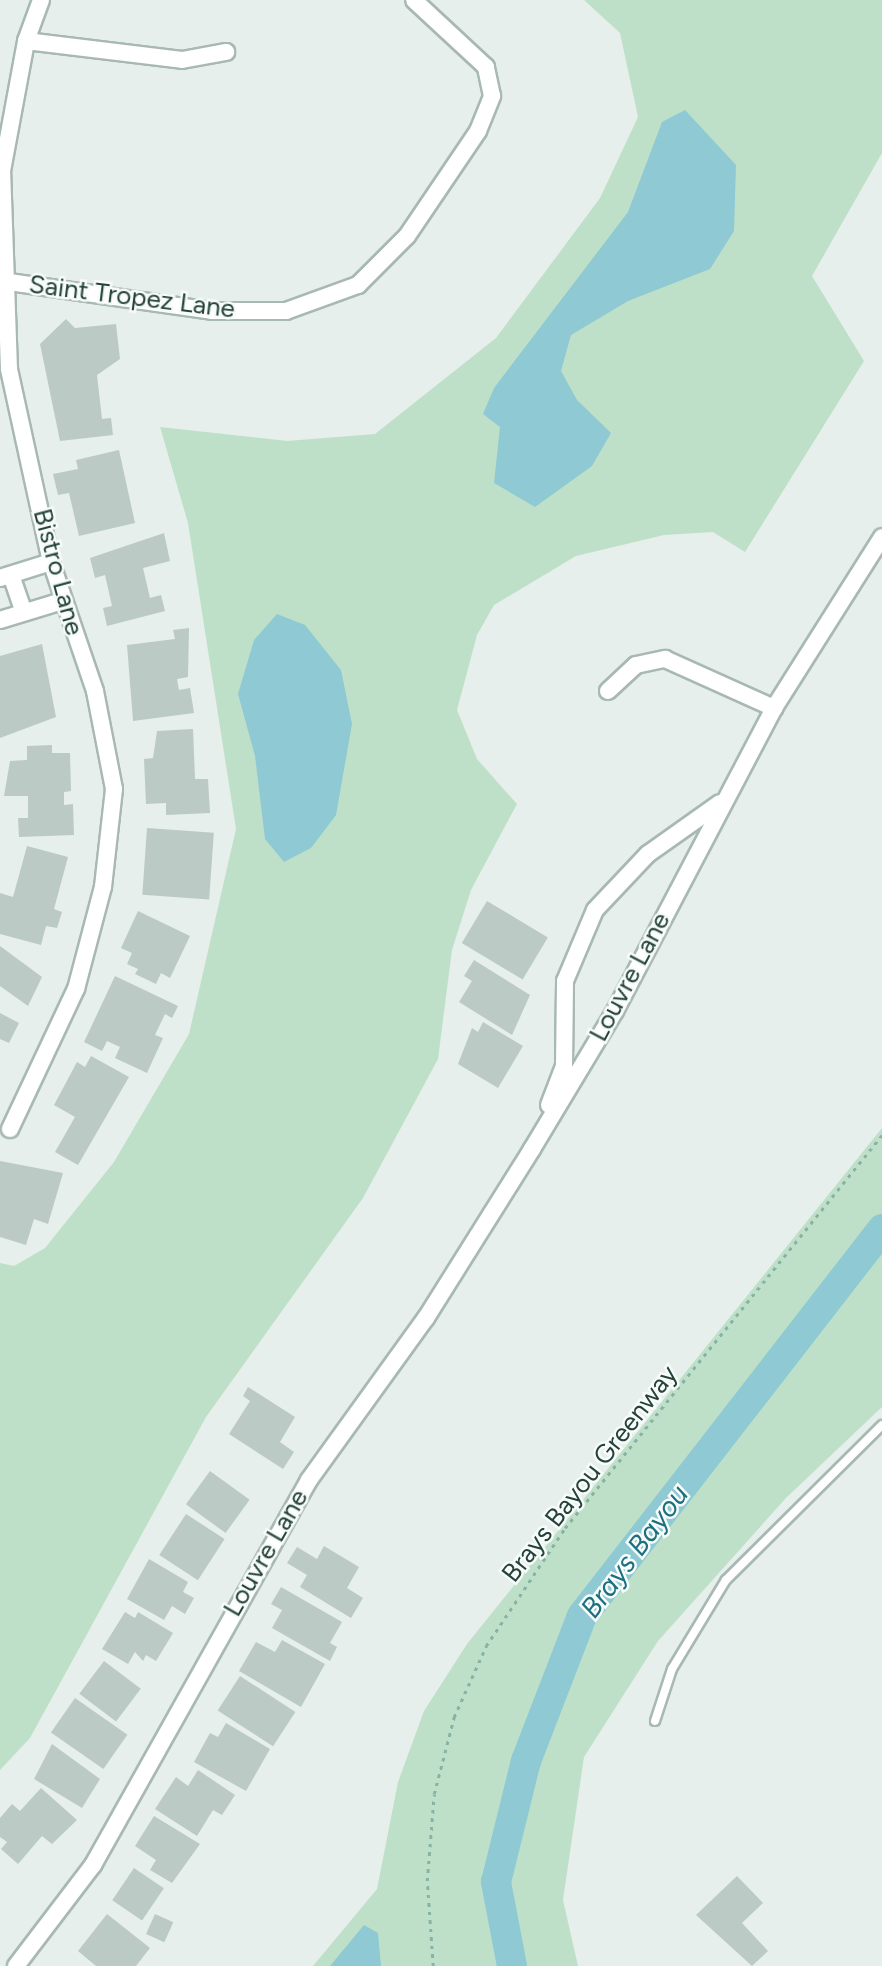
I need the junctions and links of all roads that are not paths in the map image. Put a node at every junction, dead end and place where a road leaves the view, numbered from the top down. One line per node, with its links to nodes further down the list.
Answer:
1 (41, 0): 3 (street, Bistro Lane)
2 (414, 0): 5 (street, Saint Tropez Lane)
3 (26, 41): 4 (street); 5 (street, Bistro Lane)
4 (226, 52)
5 (2, 281): 7 (street, Bistro Lane)
6 (882, 537): 13 (street, Louvre Lane)
7 (51, 562): 8 (street); 9 (street, Bistro Lane)
8 (5, 577): 10 (street)
9 (62, 601): 10 (street); 15 (street, Bistro Lane)
10 (24, 612): 11 (street)
11 (0, 620)
12 (608, 691): 13 (street)
13 (774, 708): 14 (street, Louvre Lane)
14 (722, 801): 16 (street, Louvre Lane); 16 (street, Louvre Lane)
15 (10, 1129)
16 (532, 1149): 19 (street, Louvre Lane)
17 (882, 1425): 18 (lane)
18 (655, 1721)
19 (16, 1966)

